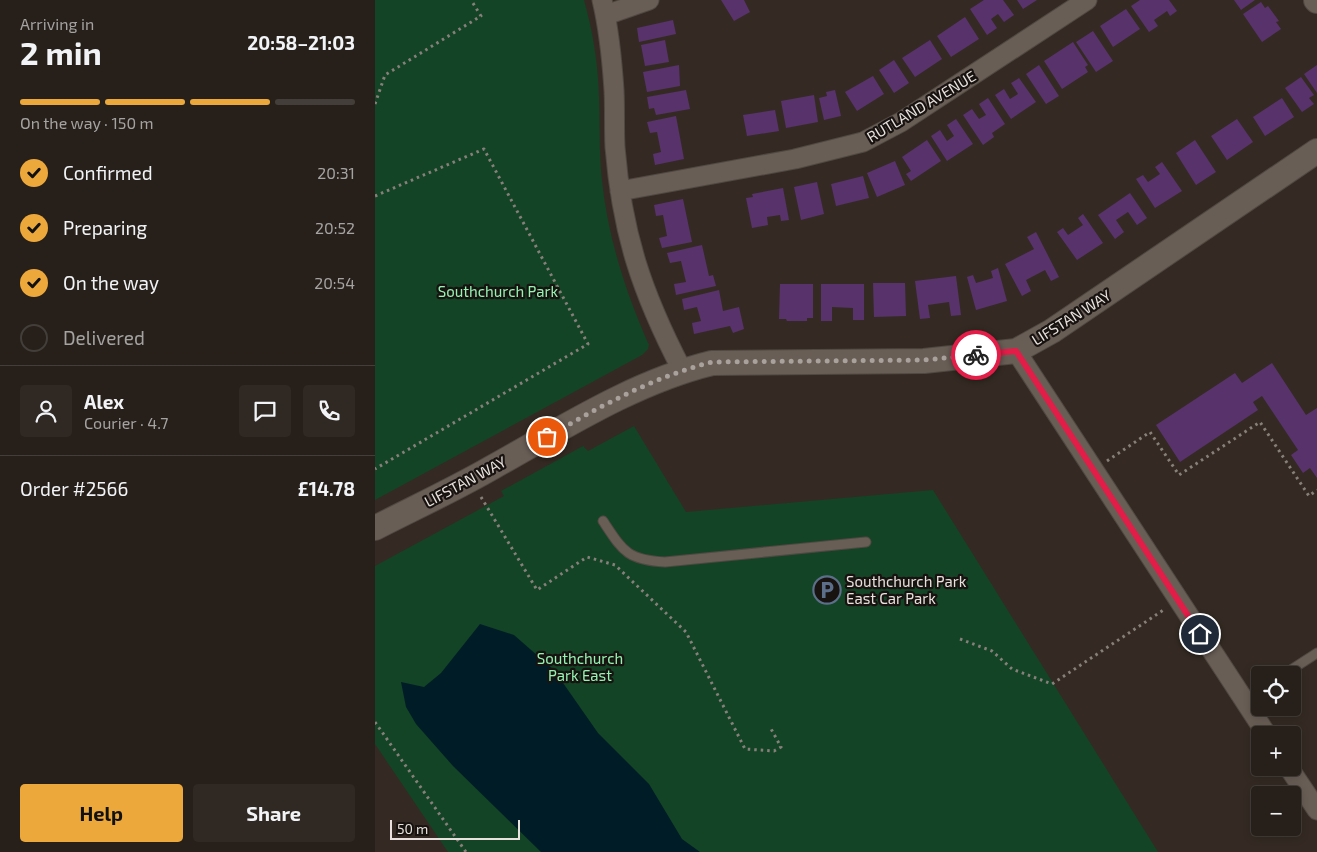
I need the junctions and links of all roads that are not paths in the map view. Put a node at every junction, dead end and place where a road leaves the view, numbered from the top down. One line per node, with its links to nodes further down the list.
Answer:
1 (649, 0): 3 (street)
2 (1087, 0): 5 (street, RUTLAND AVENUE)
3 (604, 7): 5 (street)
4 (1317, 151): 6 (street, LIFSTAN WAY)
5 (619, 191): 7 (street)
6 (1016, 351): 7 (street, LIFSTAN WAY); 14 (street)
7 (682, 370): 9 (street, LIFSTAN WAY)
8 (603, 521): 10 (lane)
9 (375, 528)
10 (866, 542)
11 (1317, 653): 12 (lane)
12 (1297, 666)
13 (1251, 696): 14 (lane)
14 (1244, 701): 15 (street)
15 (1261, 726)
16 (1294, 776): 17 (street)
17 (1317, 810)

